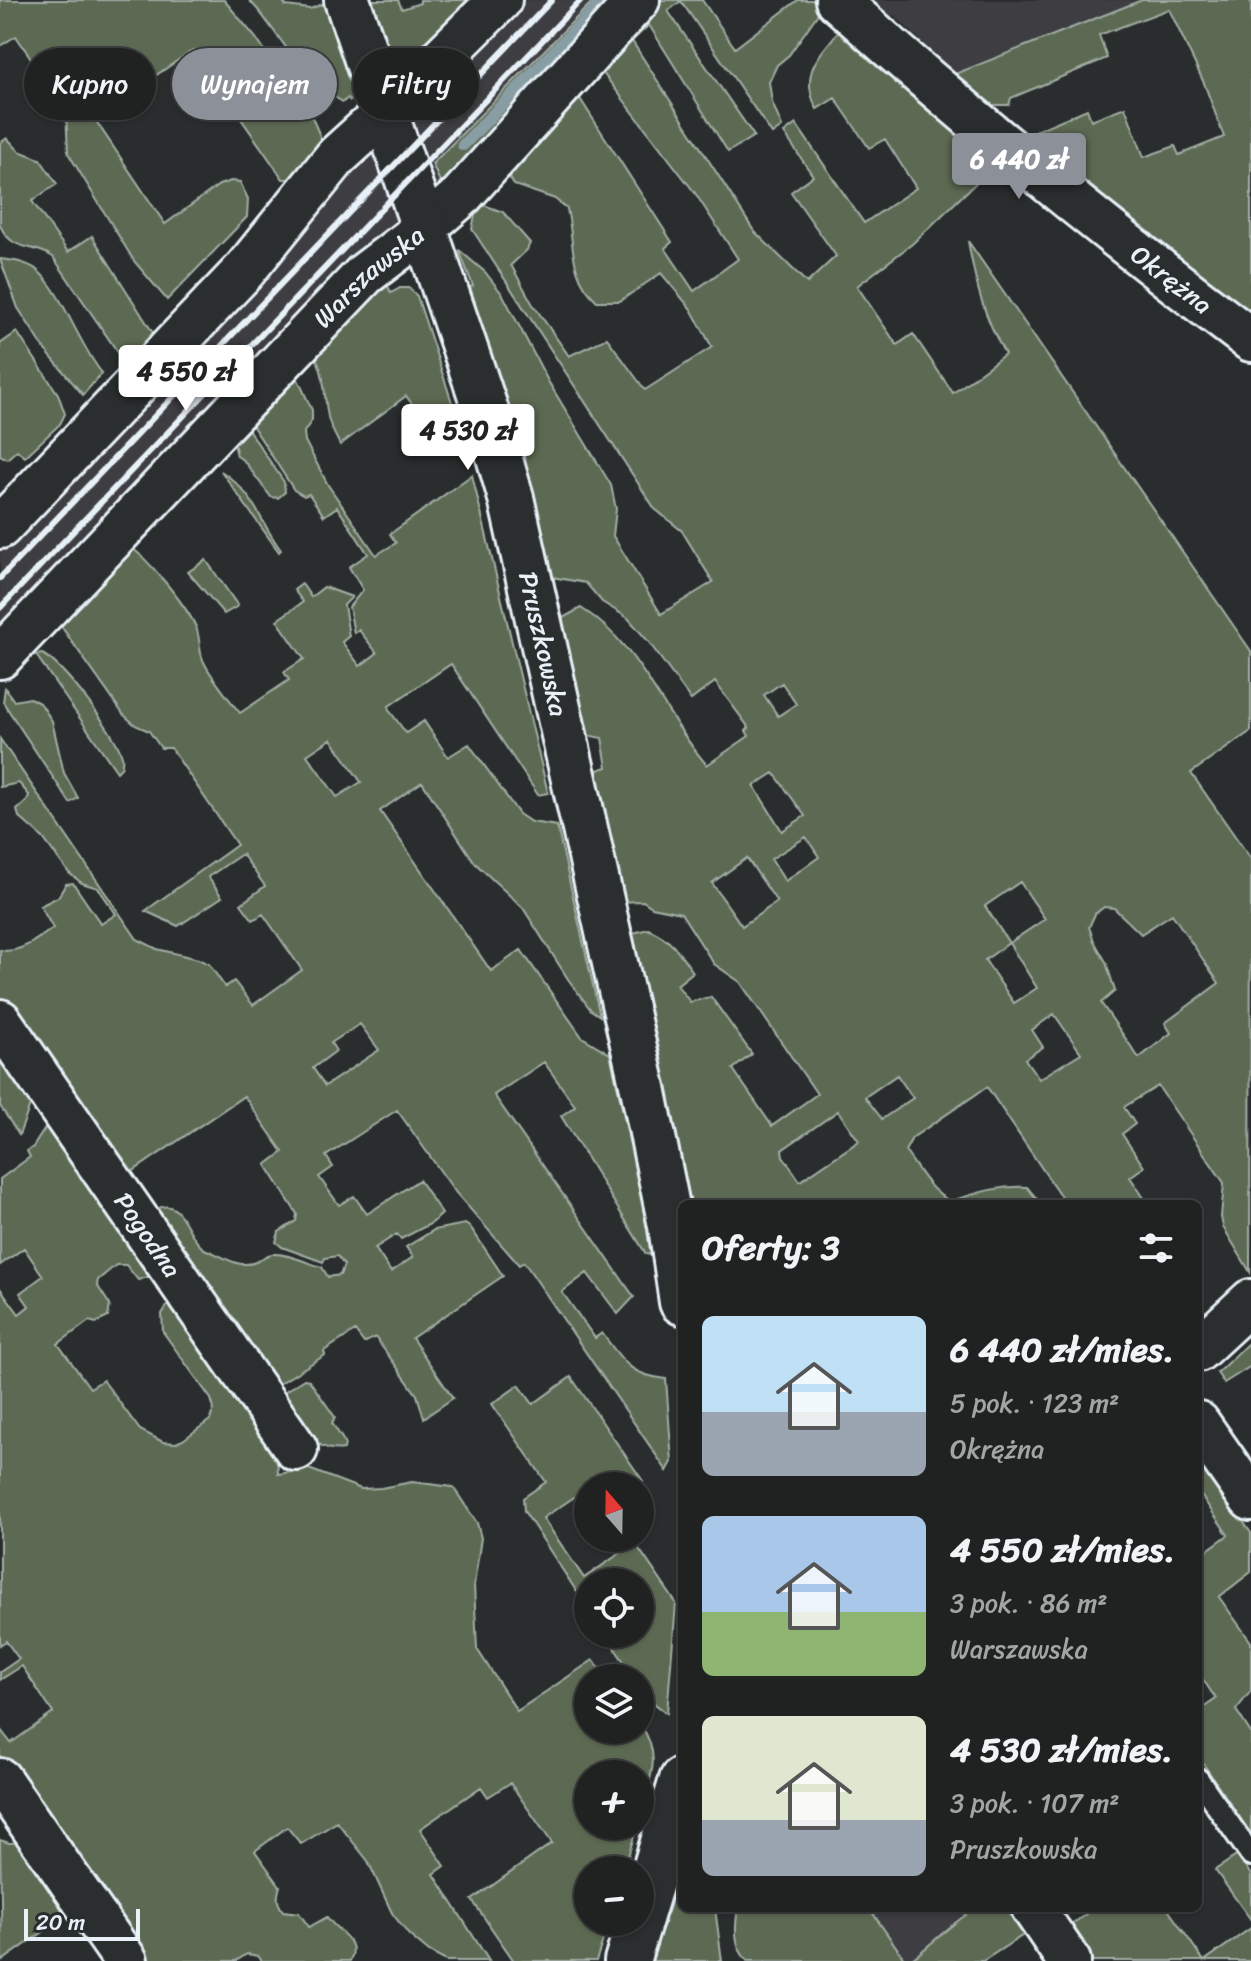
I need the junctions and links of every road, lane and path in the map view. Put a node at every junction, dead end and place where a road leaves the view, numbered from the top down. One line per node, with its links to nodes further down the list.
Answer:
1 (347, 0): 5 (street, Pruszkowska)
2 (500, 0): 6 (street)
3 (638, 0): 9 (street, Warszawska)
4 (837, 0): 10 (street, Okrężna)
5 (364, 48)
6 (451, 48)
7 (377, 120): 11 (street)
8 (389, 120): 9 (street, Pruszkowska)
9 (425, 227): 12 (street, Warszawska); 14 (street, Pruszkowska)
10 (1251, 340)
11 (0, 527)
12 (0, 657)
13 (0, 1021): 18 (street, Pogodna)
14 (678, 1274)
15 (1251, 1301): 16 (street)
16 (1202, 1346)
17 (1202, 1429): 19 (street)
18 (296, 1449)
19 (1251, 1499)
20 (0, 1780): 27 (street)
21 (1202, 1785): 23 (lane)
22 (678, 1793): 24 (street)
23 (1251, 1855)
24 (654, 1873)
25 (1036, 1912): 29 (street)
26 (635, 1936): 28 (street)
27 (126, 1961)
28 (627, 1961)
29 (1069, 1961)

